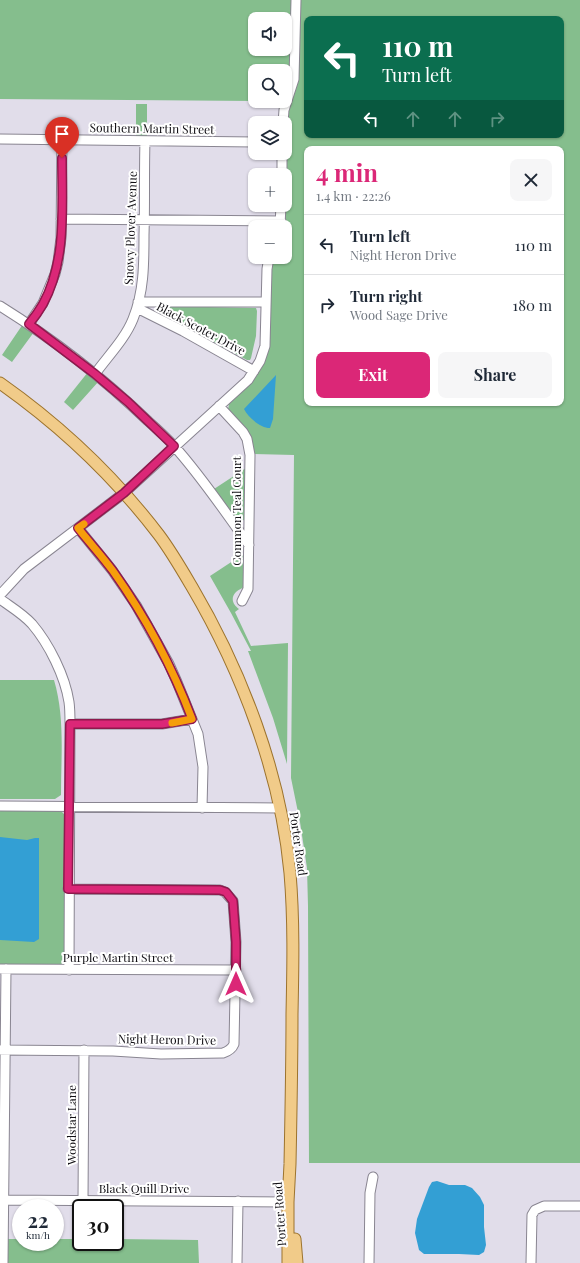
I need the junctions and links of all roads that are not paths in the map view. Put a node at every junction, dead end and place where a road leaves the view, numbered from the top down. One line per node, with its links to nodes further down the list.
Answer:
1 (296, 0): 2 (street)
2 (284, 116)
3 (0, 139): 4 (street, Southern Martin Street)
4 (62, 140): 5 (street, Southern Martin Street); 7 (street)
5 (144, 141): 6 (street, Southern Martin Street); 8 (street, Snowy Plover Avenue)
6 (248, 142)
7 (61, 219): 8 (street); 14 (street)
8 (145, 220): 9 (street); 12 (street, Snowy Plover Avenue)
9 (248, 223)
10 (268, 264): 11 (street)
11 (266, 302): 12 (street); 15 (street)
12 (137, 305): 15 (street, Black Scoter Drive); 16 (street, Snowy Plover Avenue)
13 (0, 306): 14 (street)
14 (29, 324): 16 (street)
15 (254, 371): 18 (street)
16 (95, 374): 19 (street)
17 (0, 383): 20 (main road)
18 (219, 406): 19 (street); 22 (street, Common Teal Court)
19 (174, 446): 20 (street); 22 (street)
20 (124, 493): 21 (street); 31 (main road)
21 (78, 528): 23 (street); 26 (street)
22 (249, 546): 25 (street, Common Teal Court)
23 (0, 595)
24 (0, 600): 27 (street)
25 (242, 601)
26 (192, 719): 27 (street); 30 (street)
27 (70, 724): 29 (street)
28 (0, 806): 29 (street, Porter Road)
29 (69, 807): 30 (street, Porter Road); 32 (street)
30 (202, 808): 31 (street, Porter Road)
31 (280, 808): 38 (main road, Porter Road)
32 (68, 889): 34 (street); 35 (street, Night Heron Drive)
33 (3, 969): 34 (street, Purple Martin Street); 36 (street)
34 (69, 970): 35 (street, Purple Martin Street)
35 (236, 970): 37 (street, Night Heron Drive)
36 (2, 1050): 37 (street, Night Heron Drive); 41 (street)
37 (84, 1050): 40 (street, Woodstar Lane)
38 (290, 1164): 45 (main road, Porter Road); 50 (main road, Porter Road)
39 (373, 1177): 51 (street)
40 (83, 1199)
41 (2, 1200): 42 (street, Black Quill Drive); 47 (street)
42 (72, 1200)
43 (124, 1200): 44 (street, Black Quill Drive)
44 (238, 1201): 45 (street, Black Quill Drive); 48 (street)
45 (288, 1202): 49 (main road, Porter Road)
46 (580, 1206): 52 (street)
47 (3, 1263)
48 (237, 1263)
49 (288, 1263)
50 (297, 1263)
51 (369, 1263)
52 (531, 1263)

